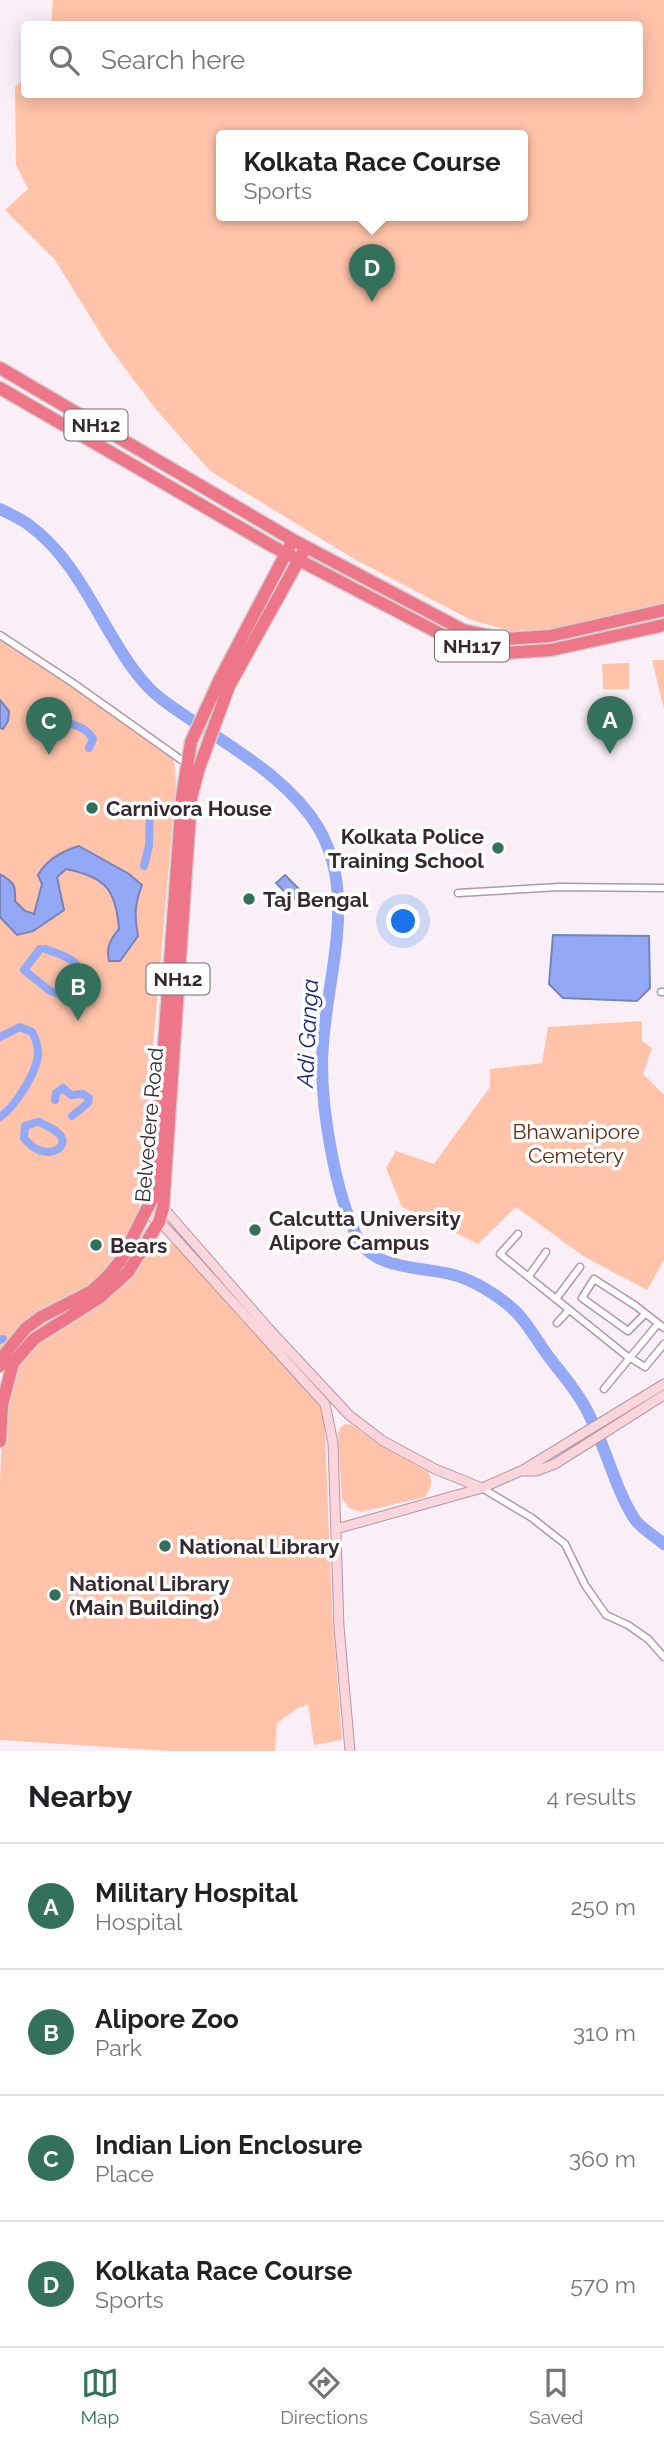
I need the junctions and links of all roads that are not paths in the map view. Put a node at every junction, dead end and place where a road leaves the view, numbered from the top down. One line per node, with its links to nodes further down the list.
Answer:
1 (0, 368): 3 (highway, NH12)
2 (0, 390): 5 (highway, NH12)
3 (293, 540): 4 (highway, NH12); 5 (highway, Belvedere Road / NH12)
4 (306, 547): 6 (highway, Belvedere Road / NH12); 9 (highway)
5 (285, 553): 6 (highway, NH12); 11 (highway, Belvedere Road / NH12)
6 (298, 560): 9 (highway, NH117); 11 (highway, Belvedere Road / NH12)
7 (664, 610): 9 (highway)
8 (664, 625): 9 (highway, NH117)
9 (630, 626)
10 (0, 635): 12 (street)
11 (218, 699): 12 (highway, Belvedere Road / NH12); 16 (highway, Belvedere Road / NH12)
12 (187, 764): 15 (highway, Belvedere Road / NH12)
13 (664, 888): 14 (street)
14 (458, 893)
15 (153, 1197): 16 (main road); 17 (highway, Belvedere Road / NH12)
16 (163, 1208): 18 (highway, Belvedere Road / NH12); 33 (main road)
17 (147, 1213): 18 (main road); 30 (highway, Belvedere Road / NH12)
18 (159, 1222): 33 (main road, Belvedere Road); 36 (highway, NH12)
19 (517, 1234): 22 (street)
20 (547, 1252): 22 (street)
21 (580, 1267): 23 (street)
22 (529, 1276): 23 (street)
23 (556, 1298): 24 (street)
24 (569, 1310): 26 (street); 29 (street)
25 (645, 1314): 25 (street); 27 (street)
26 (557, 1323)
27 (661, 1326): 29 (street)
28 (664, 1344): 29 (street)
29 (629, 1357): 32 (street)
30 (0, 1366)
31 (663, 1389): 37 (main road); 37 (main road)
32 (604, 1390)
33 (329, 1401): 34 (main road); 35 (main road, Belvedere Road)
34 (349, 1415): 35 (main road); 38 (main road)
35 (332, 1429): 39 (main road, Belvedere Road)
36 (0, 1441)
37 (519, 1472): 38 (main road)
38 (482, 1488): 39 (main road); 40 (street)
39 (336, 1529): 41 (main road, Belvedere Road)
40 (664, 1657)
41 (350, 1751)

